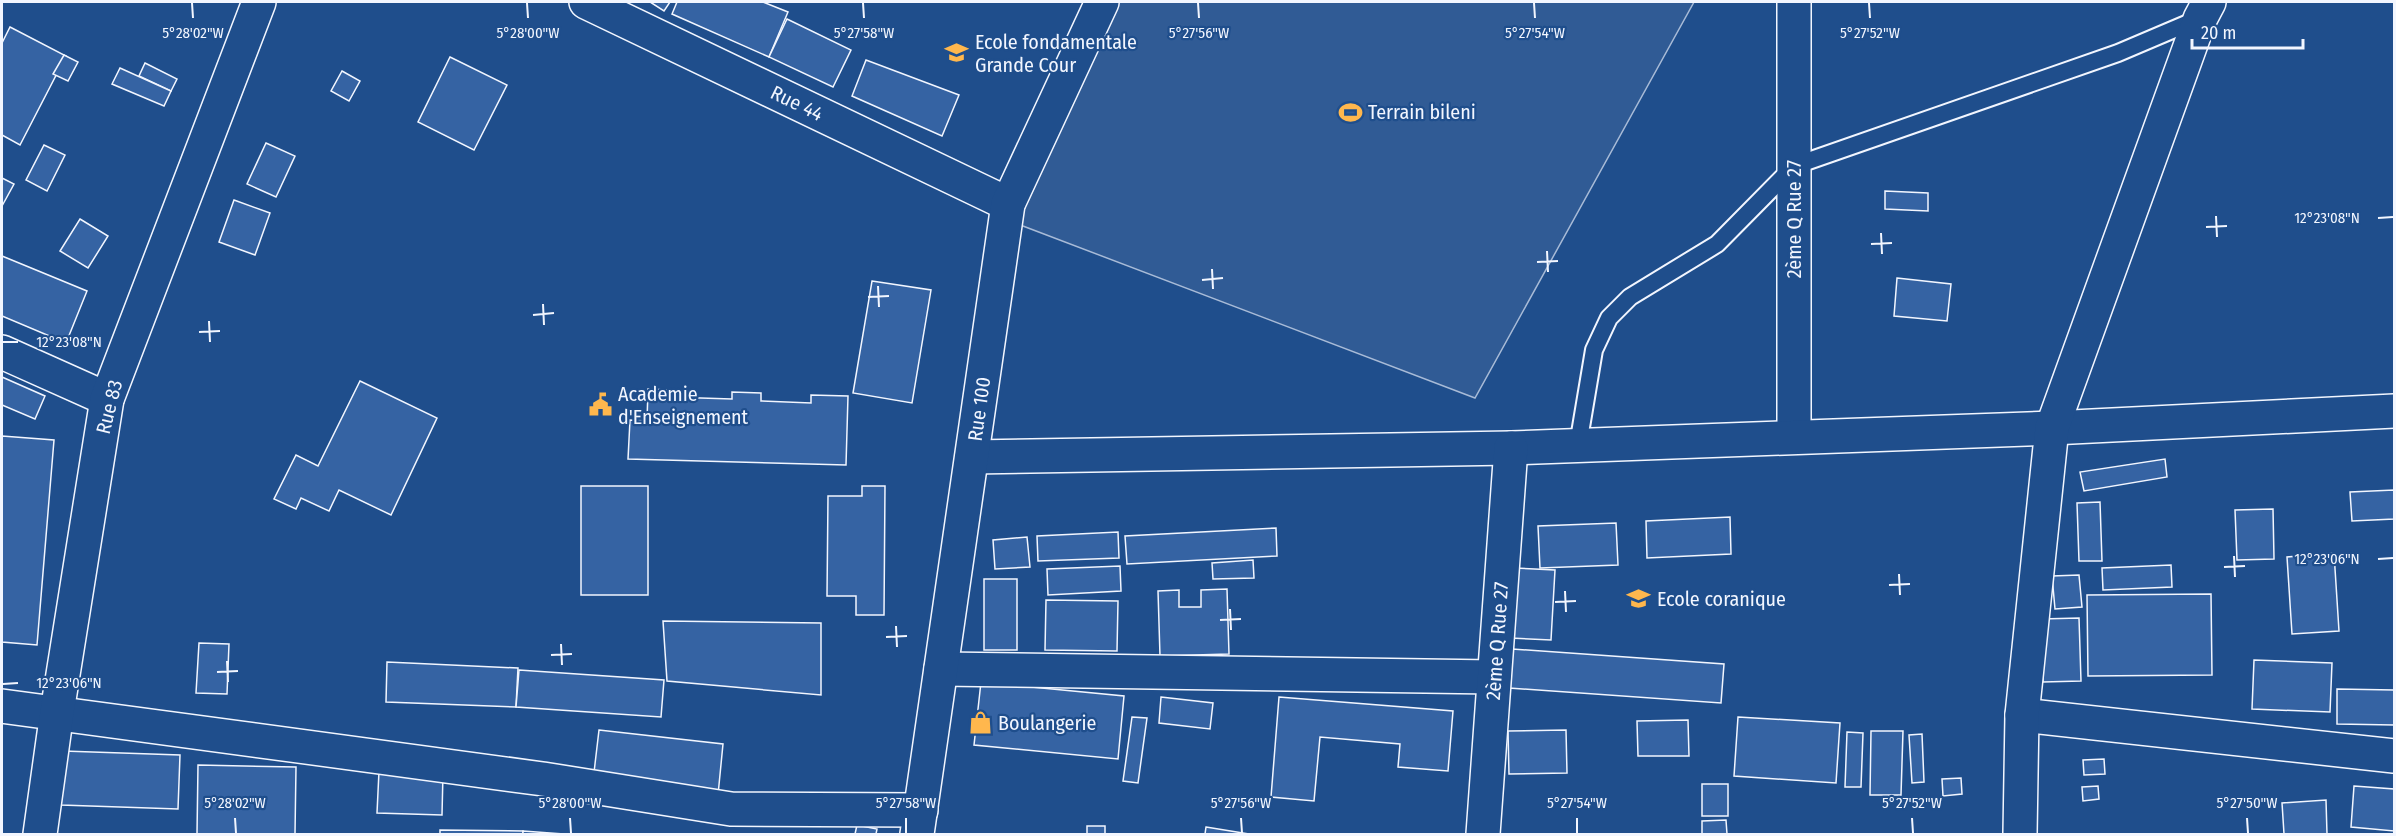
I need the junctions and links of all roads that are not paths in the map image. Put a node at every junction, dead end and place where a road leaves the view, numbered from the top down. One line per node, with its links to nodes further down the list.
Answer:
1 (260, 2): 9 (street, Rue 83)
2 (586, 2): 7 (street, Rue 44)
3 (1102, 2): 7 (street, Rue 100)
4 (1794, 2): 6 (street, 2ème Q Rue 27)
5 (2204, 10): 6 (lane); 11 (street)
6 (1794, 166): 12 (street, 2ème Q Rue 27); 13 (lane)
7 (1008, 204): 15 (street, Rue 100)
8 (2, 352): 9 (street)
9 (107, 399): 19 (street, Rue 83)
10 (2394, 411): 11 (street)
11 (2052, 428): 12 (street); 20 (street)
12 (1794, 436): 13 (street)
13 (1578, 445): 14 (street)
14 (1511, 448): 15 (street); 17 (street, 2ème Q Rue 27)
15 (972, 457): 16 (street, Rue 100)
16 (941, 669): 17 (street); 22 (street, Rue 100)
17 (1494, 677): 24 (street, 2ème Q Rue 27)
18 (2, 706): 19 (street)
19 (57, 712): 22 (street); 23 (street, Rue 83)
20 (2022, 716): 21 (street); 25 (street)
21 (2394, 756)
22 (919, 822)
23 (40, 834)
24 (1483, 834)
25 (2020, 834)

